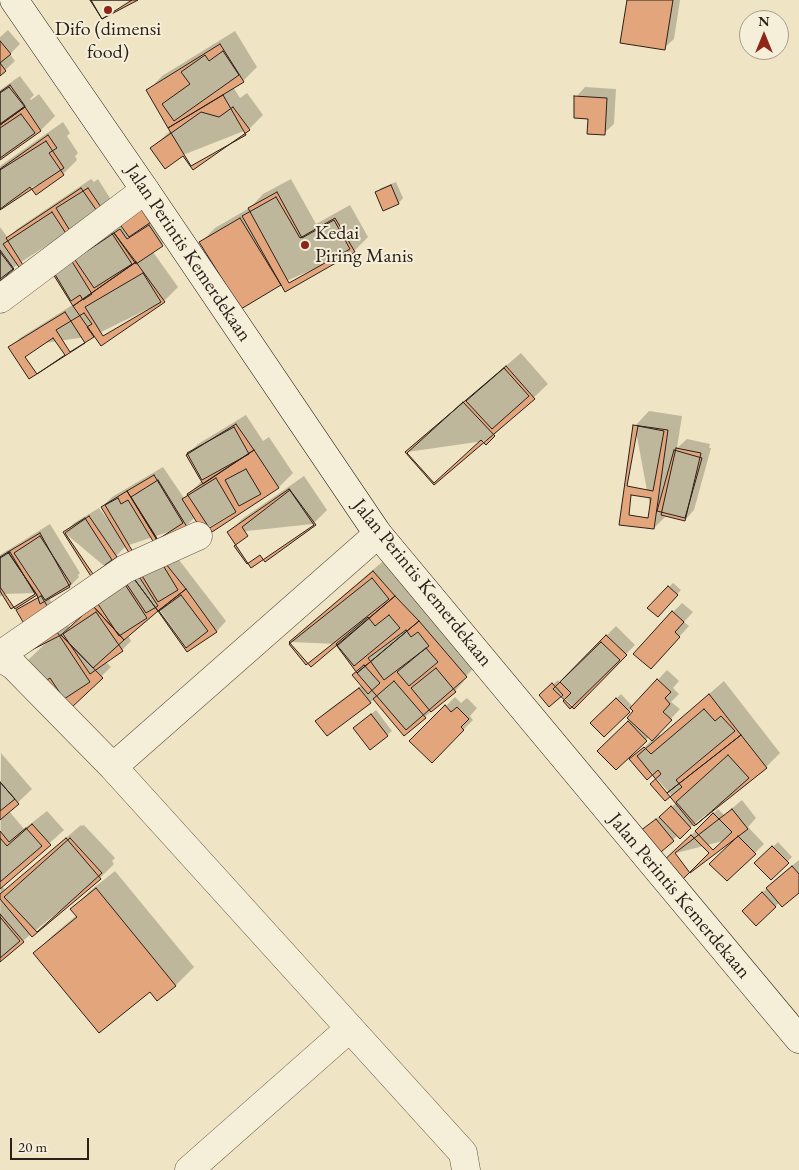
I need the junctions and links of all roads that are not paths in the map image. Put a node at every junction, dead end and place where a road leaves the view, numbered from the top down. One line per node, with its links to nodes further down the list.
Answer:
1 (14, 0): 2 (street, Jalan Perintis Kemerdekaan)
2 (145, 190): 3 (street); 4 (street, Jalan Perintis Kemerdekaan)
3 (0, 299)
4 (378, 534): 7 (street); 9 (street, Jalan Perintis Kemerdekaan)
5 (198, 536): 6 (street)
6 (0, 656): 7 (street)
7 (113, 767): 8 (street)
8 (350, 1028): 10 (street); 11 (street)
9 (799, 1039)
10 (189, 1170)
11 (466, 1170)

